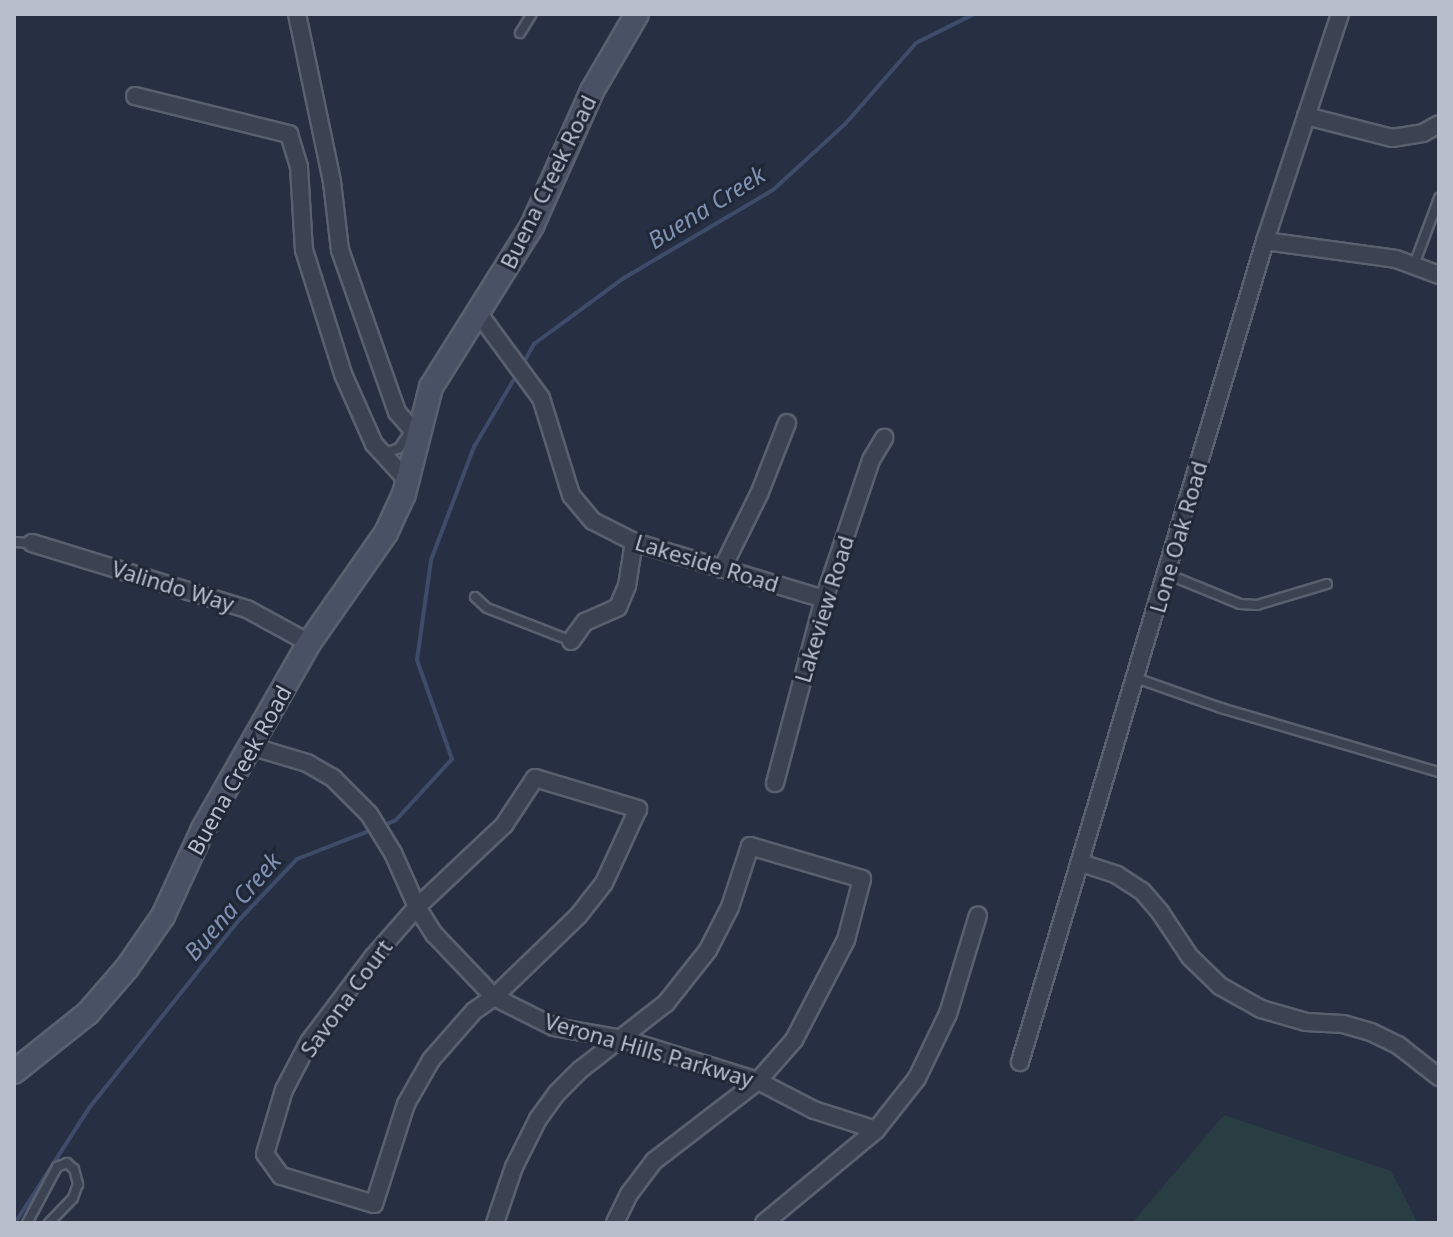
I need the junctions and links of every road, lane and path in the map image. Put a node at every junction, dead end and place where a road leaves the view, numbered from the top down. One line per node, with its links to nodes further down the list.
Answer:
1 (297, 14): 15 (street)
2 (532, 14): 5 (lane)
3 (637, 14): 13 (main road, Buena Creek Road)
4 (1340, 14): 7 (street, Lone Oak Road)
5 (520, 33)
6 (135, 96): 17 (street)
7 (1306, 116): 8 (street); 10 (street, Lone Oak Road)
8 (1439, 124)
9 (1439, 198): 11 (lane)
10 (1265, 241): 11 (street); 23 (street, Lone Oak Road)
11 (1414, 265): 12 (street)
12 (1439, 275)
13 (479, 314): 15 (main road, Buena Creek Road); 20 (street, Lakeside Road)
14 (787, 423): 22 (street)
15 (414, 432): 17 (lane); 18 (main road, Buena Creek Road)
16 (884, 438): 26 (street, Lakeview Road)
17 (381, 454): 18 (street)
18 (407, 480): 28 (main road, Buena Creek Road)
19 (14, 542): 21 (lane)
20 (634, 542): 22 (street, Lakeside Road); 27 (street)
21 (32, 543): 28 (street, Valindo Way)
22 (722, 569): 26 (street, Lakeside Road)
23 (1167, 574): 24 (lane); 29 (street, Lone Oak Road)
24 (1327, 584)
25 (475, 597): 27 (lane)
26 (824, 599): 32 (street, Lakeview Road)
27 (571, 641)
28 (309, 643): 30 (main road, Buena Creek Road)
29 (1136, 678): 31 (lane); 33 (street, Lone Oak Road)
30 (250, 746): 34 (street, Verona Hills Parkway); 39 (main road, Buena Creek Road)
31 (1439, 772)
32 (775, 783)
33 (1081, 863): 38 (street, Lone Oak Road); 40 (street)
34 (417, 907): 36 (street, Verona Hills Parkway); 36 (street); 36 (street, Savona Court)
35 (978, 915): 42 (street)
36 (494, 997): 37 (street, Verona Hills Parkway)
37 (623, 1039): 41 (street, Verona Hills Parkway); 41 (street); 45 (street)
38 (1020, 1062)
39 (14, 1072)
40 (1439, 1077)
41 (758, 1081): 42 (street, Verona Hills Parkway); 46 (street)
42 (876, 1130): 47 (street)
43 (27, 1223): 44 (lane)
44 (49, 1223)
45 (495, 1223)
46 (615, 1223)
47 (764, 1223)

